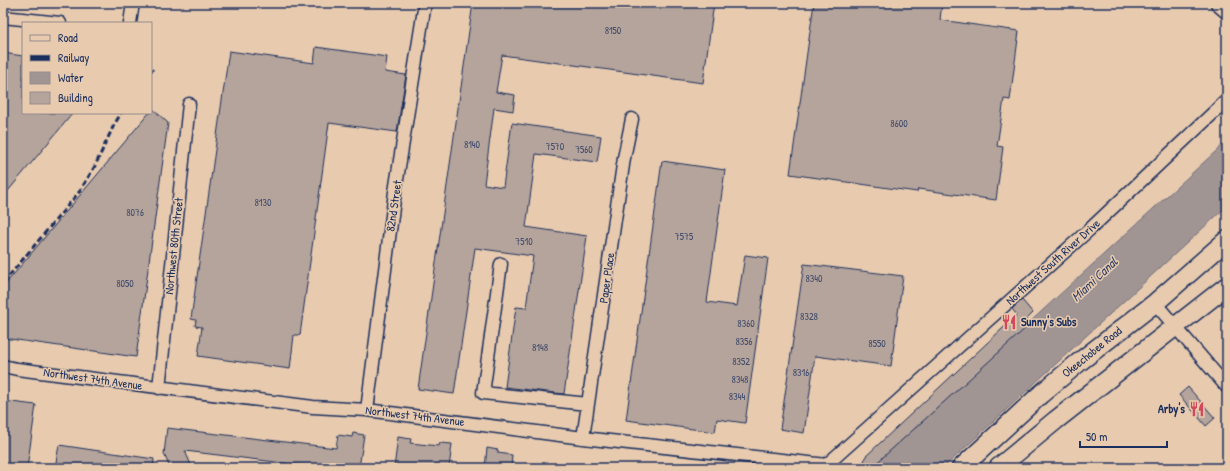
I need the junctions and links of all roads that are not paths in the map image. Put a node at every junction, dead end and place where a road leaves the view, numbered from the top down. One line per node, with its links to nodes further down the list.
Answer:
1 (132, 3): 7 (street)
2 (425, 3): 20 (street, 82nd Street)
3 (1220, 3): 4 (highway)
4 (1227, 9)
5 (3, 17): 6 (street)
6 (50, 22)
7 (130, 22)
8 (1227, 100): 22 (street, Northwest South River Drive)
9 (189, 104): 18 (street, Northwest 80th Street)
10 (632, 119): 19 (street, Paper Place)
11 (1227, 240): 14 (highway, Okeechobee Road)
12 (502, 264): 19 (street)
13 (1227, 286): 15 (highway)
14 (1155, 303): 15 (street); 23 (highway, Okeechobee Road)
15 (1175, 328): 17 (street); 24 (highway)
16 (3, 366): 18 (street, Northwest 74th Avenue)
17 (1227, 386)
18 (159, 388): 20 (street, Northwest 74th Avenue)
19 (588, 404): 21 (street, Paper Place)
20 (367, 410): 21 (street, Northwest 74th Avenue)
21 (584, 438): 22 (street, Northwest 74th Avenue)
22 (825, 466)
23 (961, 468)
24 (998, 468)

